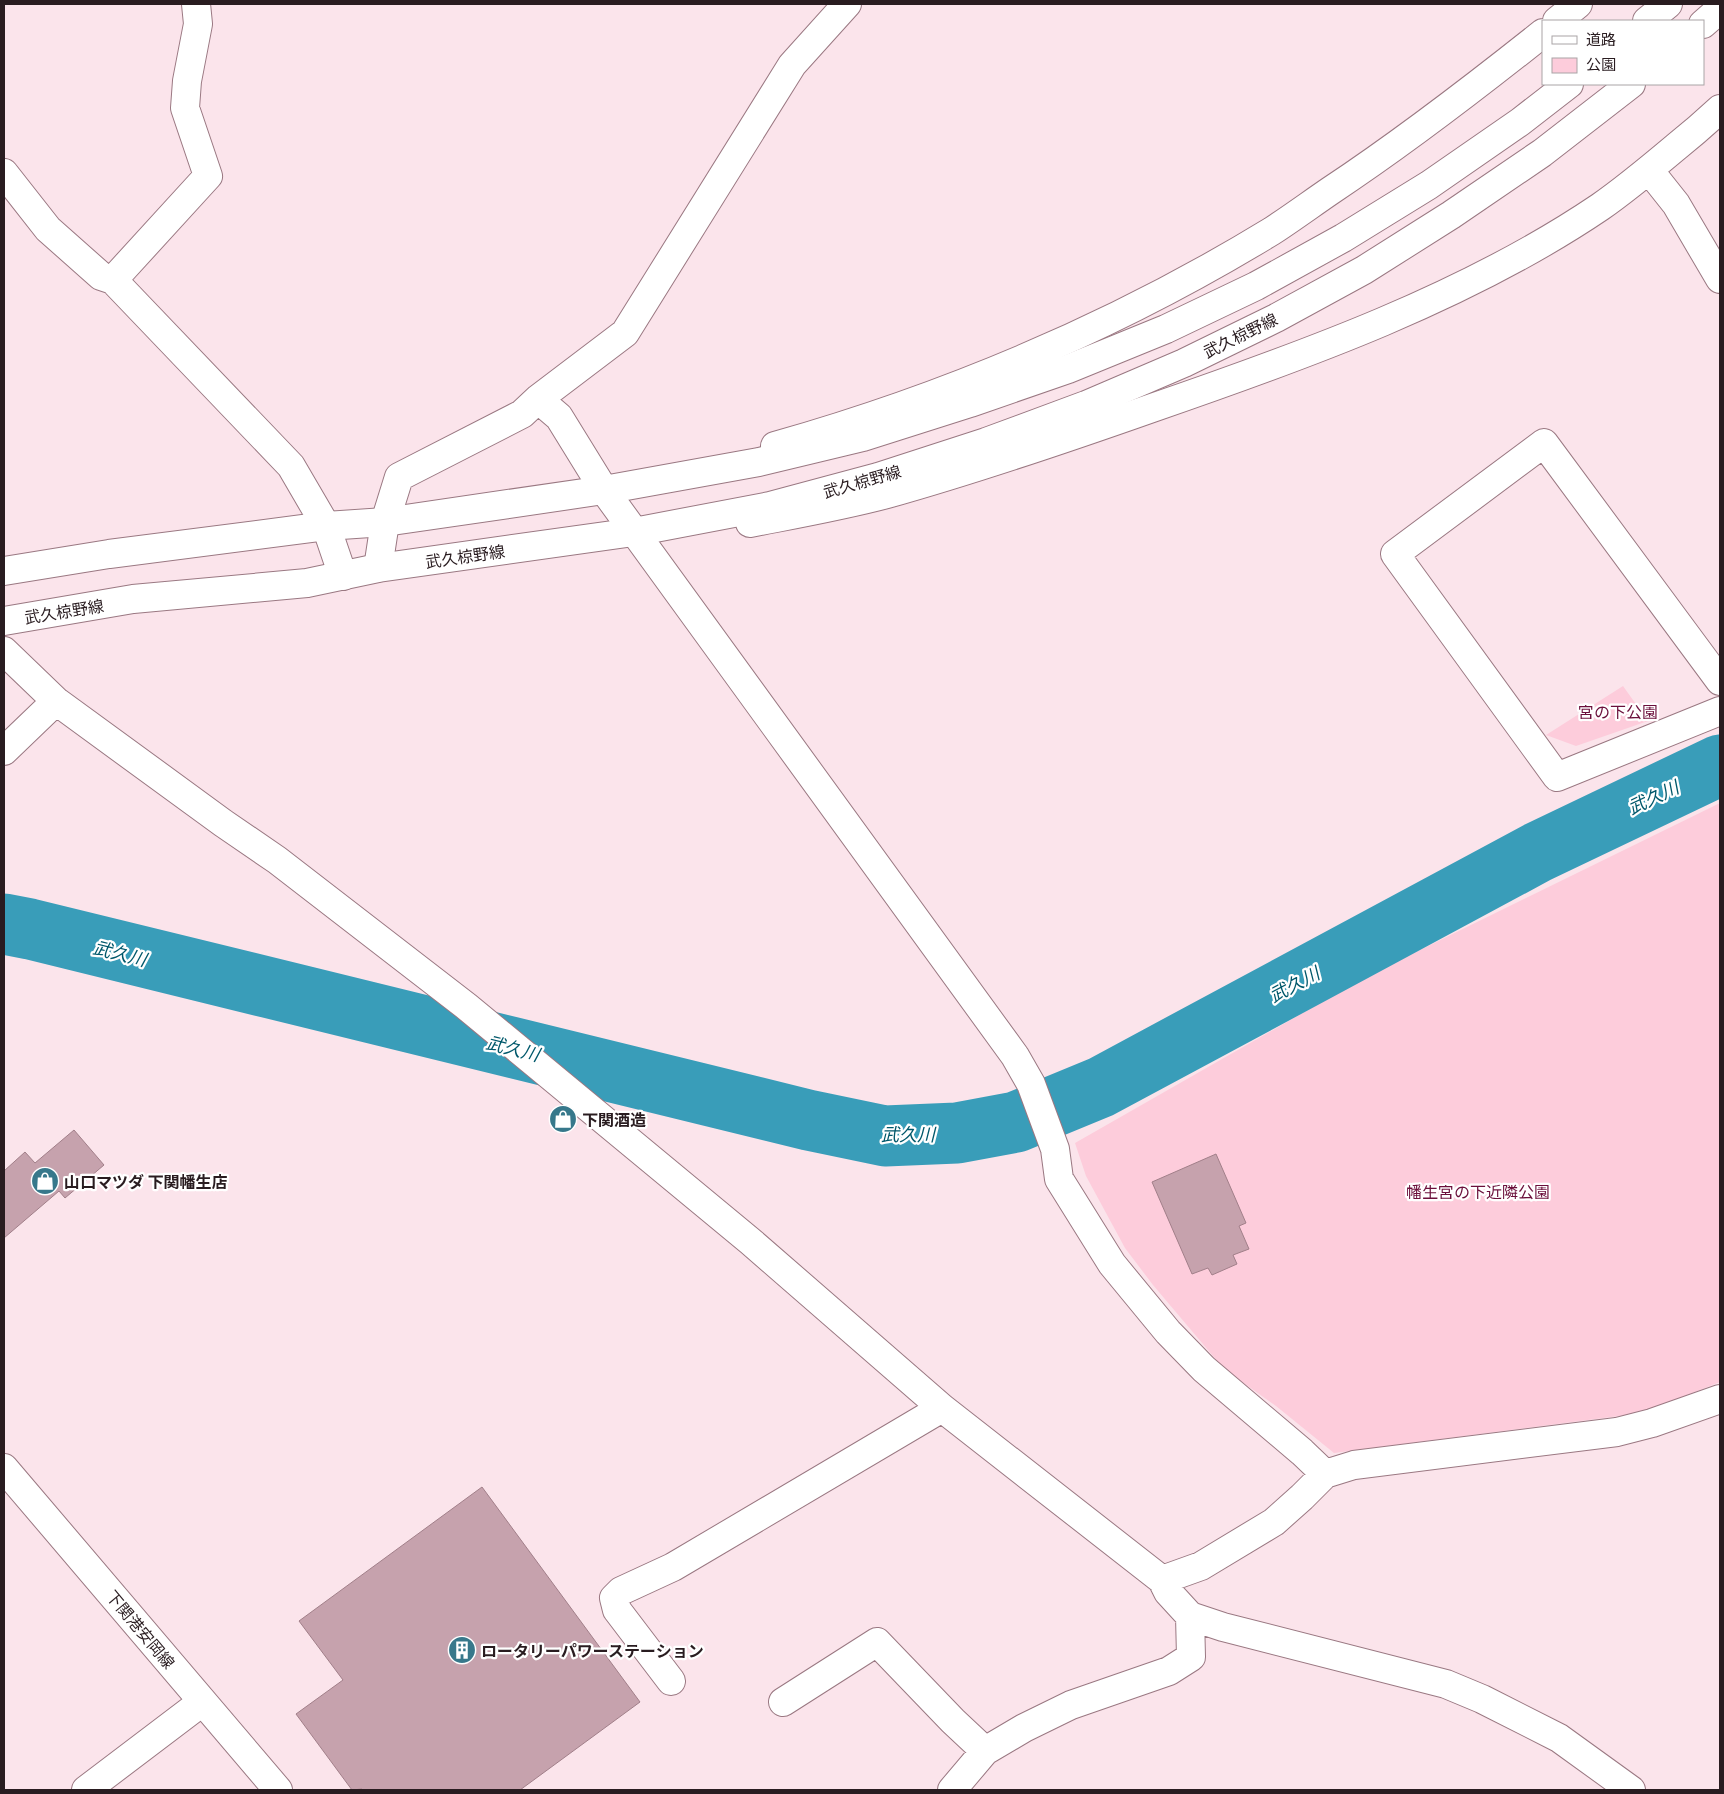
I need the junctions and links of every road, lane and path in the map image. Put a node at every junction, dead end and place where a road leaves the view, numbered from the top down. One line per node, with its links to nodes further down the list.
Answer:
1 (196, 4): 16 (street)
2 (847, 4): 17 (street)
3 (1578, 4): 6 (street)
4 (1668, 4): 7 (street)
5 (1720, 10): 8 (street)
6 (1558, 20)
7 (1648, 20)
8 (1704, 23)
9 (1542, 34): 18 (street)
10 (1568, 85): 18 (street)
11 (1630, 85): 21 (street, 武久椋野線)
12 (1720, 109): 13 (street)
13 (1649, 170): 15 (street); 21 (street)
14 (4, 173): 16 (street)
15 (1720, 279)
16 (113, 280): 20 (street)
17 (538, 399): 18 (street); 19 (street)
18 (604, 490): 19 (street); 21 (street)
19 (385, 522): 20 (street); 22 (street)
20 (326, 526): 23 (street); 24 (street)
21 (634, 532): 22 (street, 武久椋野線); 34 (street)
22 (378, 568): 24 (street, 武久椋野線)
23 (4, 571)
24 (343, 576): 25 (street, 武久椋野線)
25 (4, 621)
26 (4, 651): 28 (street)
27 (1720, 681): 29 (street)
28 (56, 701): 30 (street); 32 (street)
29 (1720, 711)
30 (4, 751)
31 (1720, 1398): 34 (street)
32 (942, 1408): 35 (street); 37 (street)
33 (4, 1468): 38 (street, 下関港安岡線)
34 (1324, 1474): 35 (street)
35 (1162, 1580): 36 (street)
36 (1190, 1616): 40 (street); 44 (street)
37 (671, 1681)
38 (202, 1702): 41 (street); 42 (street, 下関港安岡線)
39 (783, 1702): 40 (street)
40 (985, 1751): 43 (street)
41 (86, 1790)
42 (278, 1790)
43 (952, 1790)
44 (1631, 1790)

